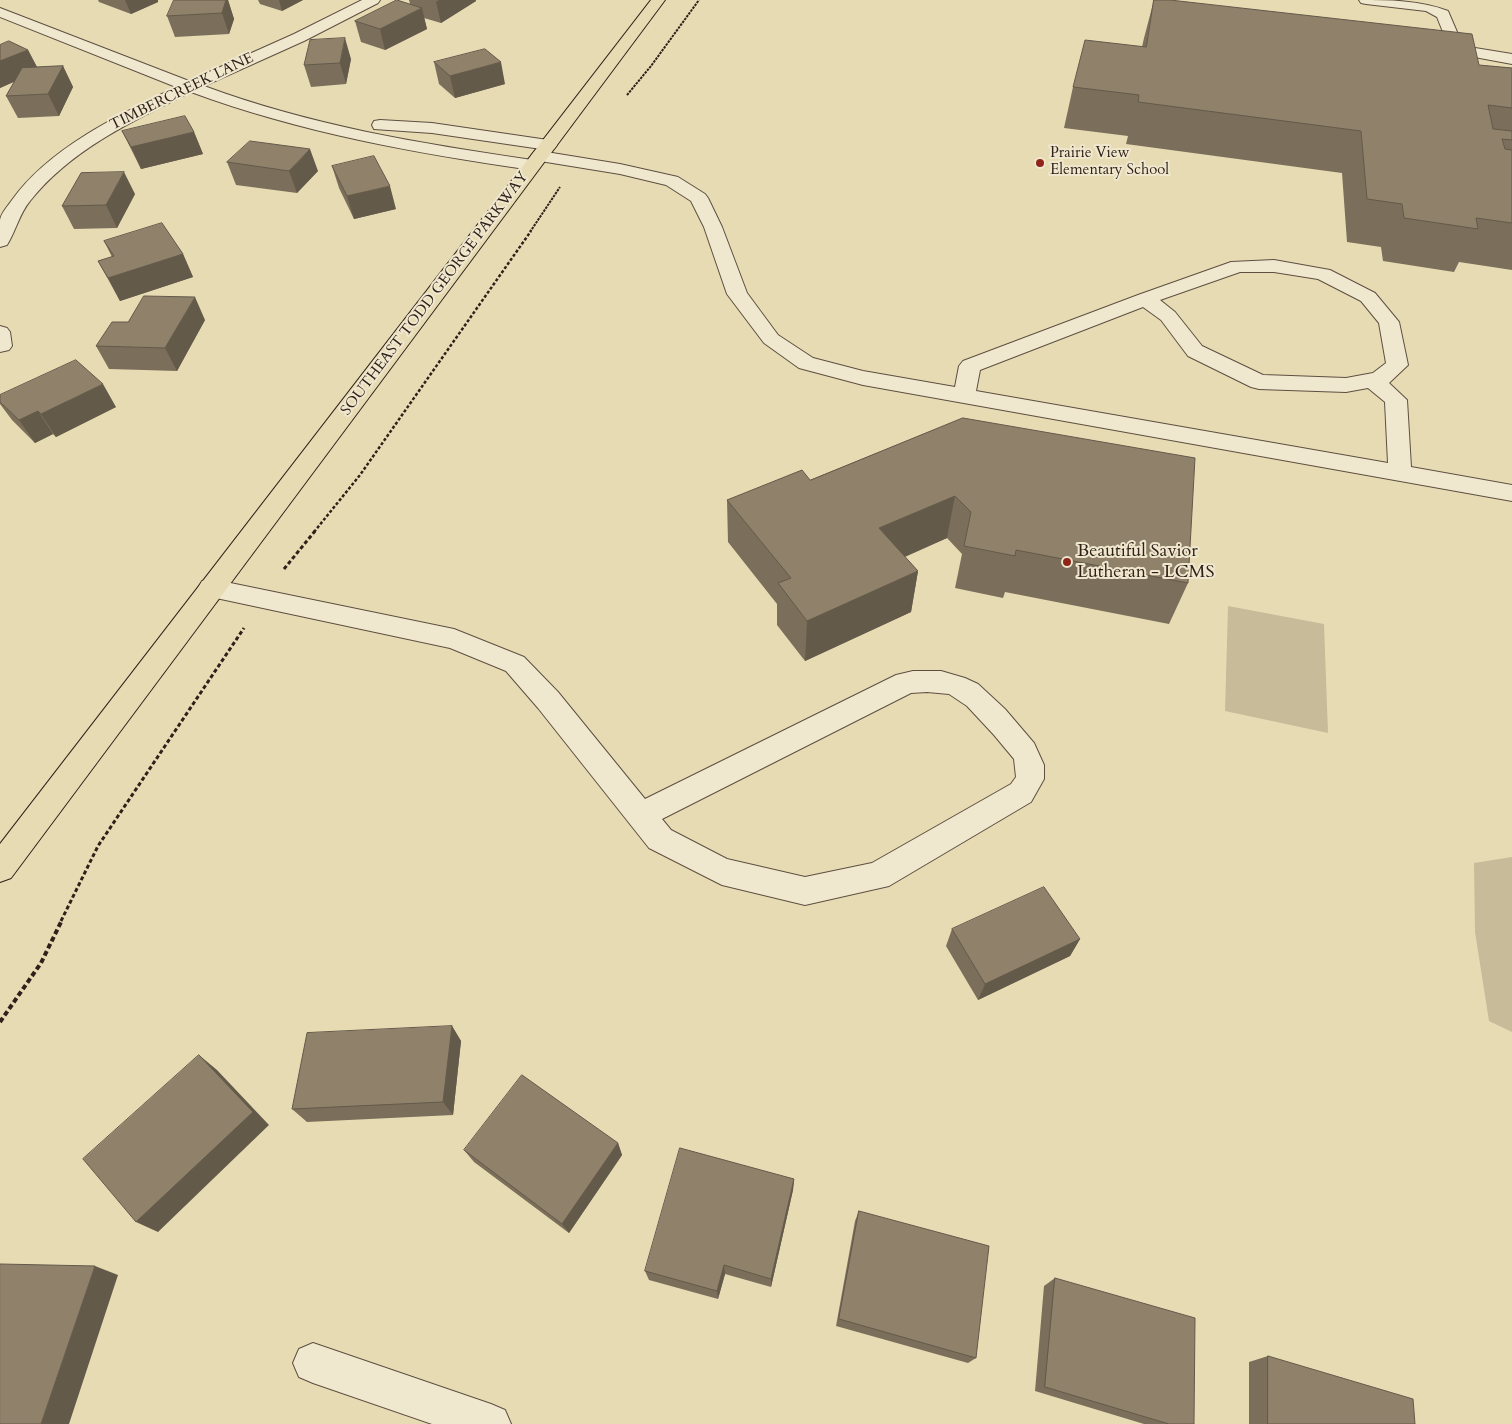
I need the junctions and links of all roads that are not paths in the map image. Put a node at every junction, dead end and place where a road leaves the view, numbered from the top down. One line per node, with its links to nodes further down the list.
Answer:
1 (374, 0): 8 (street, TIMBERCREEK LANE)
2 (658, 0): 10 (main road, SOUTHEAST TODD GEORGE PARKWAY)
3 (1366, 0): 5 (street)
4 (0, 12): 8 (street)
5 (1457, 49): 6 (street); 7 (street)
6 (1429, 54)
7 (1512, 59)
8 (187, 86): 9 (street); 11 (street, TIMBERCREEK LANE)
9 (289, 120): 10 (street); 10 (street)
10 (540, 155): 14 (street); 17 (main road, SOUTHEAST TODD GEORGE PARKWAY)
11 (0, 241)
12 (1145, 299): 13 (street); 13 (street); 14 (street)
13 (1372, 380): 15 (street)
14 (964, 395): 15 (street)
15 (1400, 473): 16 (street)
16 (1512, 493)
17 (211, 588): 18 (street); 19 (main road, SOUTHEAST TODD GEORGE PARKWAY)
18 (642, 815): 18 (street)
19 (0, 868)
20 (313, 1363): 21 (street)
21 (491, 1424)

